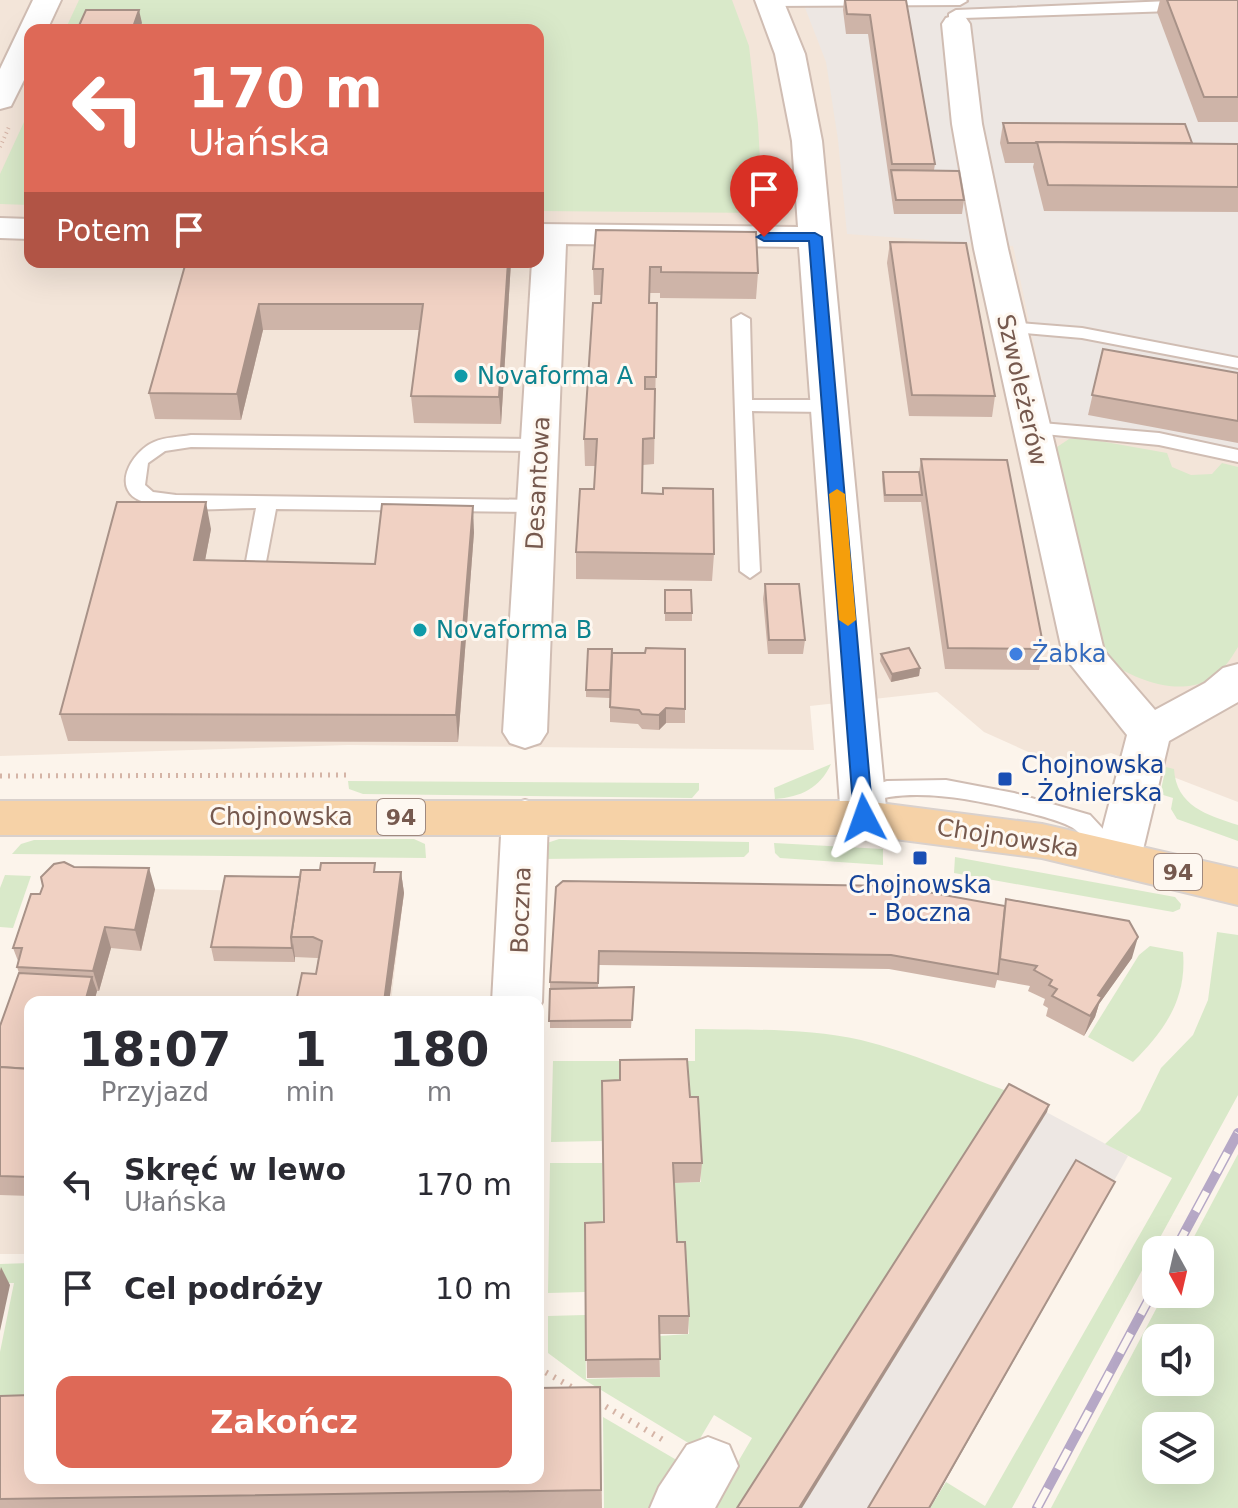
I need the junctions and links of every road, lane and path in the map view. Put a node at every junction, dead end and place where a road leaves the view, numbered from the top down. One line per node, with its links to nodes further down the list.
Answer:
1 (47, 0): 5 (street)
2 (1200, 0): 4 (lane)
3 (769, 1): 4 (lane); 11 (street)
4 (958, 12): 14 (street, Szwoleżerów)
5 (36, 24)
6 (24, 50): 7 (street)
7 (0, 100)
8 (0, 228): 9 (street)
9 (24, 229)
10 (544, 234): 11 (street)
11 (815, 237): 17 (street)
12 (543, 268): 19 (street, Desantowa)
13 (741, 319): 16 (lane)
14 (1008, 327): 15 (lane); 18 (street, Szwoleżerów)
15 (1238, 363)
16 (743, 405): 17 (lane); 23 (lane)
17 (829, 406): 29 (street)
18 (1030, 428): 20 (lane); 27 (street, Szwoleżerów)
19 (540, 445): 21 (lane); 22 (street, Desantowa)
20 (1238, 456)
21 (267, 503): 22 (lane); 24 (lane)
22 (536, 506): 26 (street, Desantowa)
23 (750, 571)
24 (251, 588)
25 (1238, 679): 27 (street)
26 (525, 732)
27 (1149, 732): 32 (street)
28 (349, 775): 30 (path)
29 (863, 808): 31 (main road, Chojnowska / 94); 32 (main road, Chojnowska / 94)
30 (1, 810): 31 (main road, Chojnowska / 94)
31 (525, 817): 34 (street, Boczna)
32 (1118, 858): 33 (main road, Chojnowska / 94)
33 (1238, 887)
34 (517, 996)
35 (544, 1372): 36 (path)
36 (577, 1391)
37 (590, 1398): 38 (path)
38 (694, 1487)

